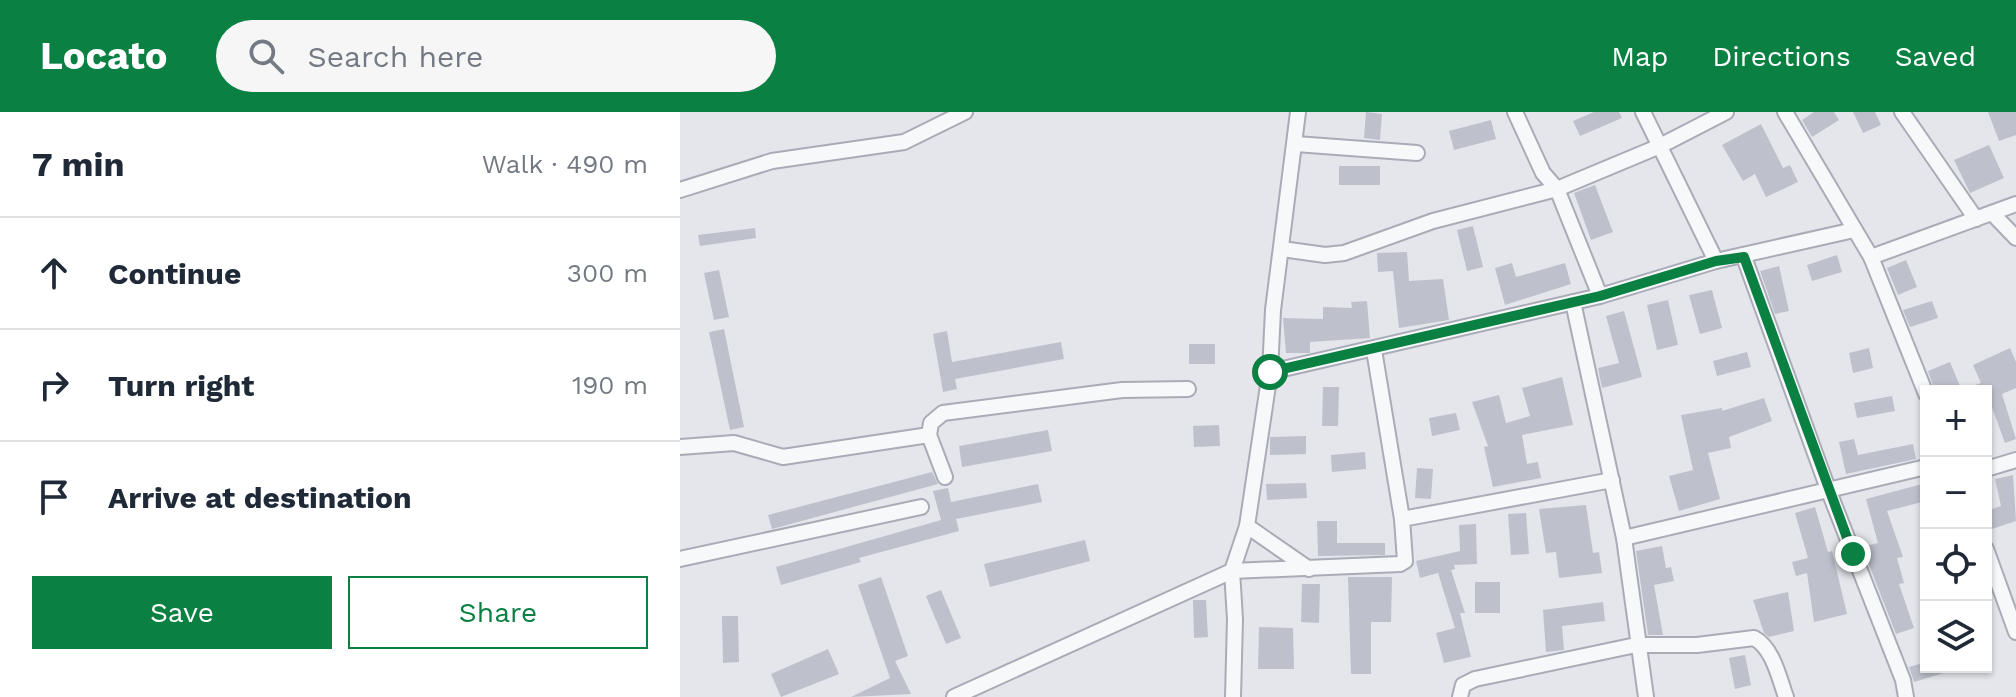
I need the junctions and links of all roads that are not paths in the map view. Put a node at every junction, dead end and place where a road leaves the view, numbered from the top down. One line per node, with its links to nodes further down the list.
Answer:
1 (965, 112): 12 (street)
2 (1298, 112): 8 (street)
3 (1515, 112): 11 (street)
4 (1643, 112): 9 (street)
5 (1726, 112): 9 (street)
6 (1785, 112): 16 (street)
7 (1902, 112): 15 (street)
8 (1296, 144): 10 (street); 18 (street)
9 (1660, 146): 11 (street); 21 (street)
10 (1417, 153)
11 (1557, 189): 18 (street); 22 (street)
12 (680, 190)
13 (2016, 204): 14 (street)
14 (1992, 213): 15 (street); 17 (street)
15 (1976, 219): 20 (street)
16 (1854, 230): 19 (street); 20 (street)
17 (2016, 238)
18 (1282, 249): 25 (street)
19 (1744, 257): 21 (street); 35 (street)
20 (1871, 257): 26 (street)
21 (1716, 261): 22 (street)
22 (1600, 296): 23 (street)
23 (1573, 302): 24 (street); 34 (street)
24 (1374, 350): 25 (street); 37 (street)
25 (1270, 372): 38 (street)
26 (1922, 385)
27 (1188, 389): 28 (street)
28 (929, 435): 29 (street); 33 (street)
29 (680, 447)
30 (2016, 460): 31 (street)
31 (1992, 467)
32 (1920, 468): 35 (street)
33 (945, 477)
34 (1612, 480): 37 (street); 39 (street)
35 (1828, 489): 39 (street); 51 (street)
36 (921, 507): 40 (street)
37 (1402, 519): 42 (street)
38 (1247, 526): 42 (street); 43 (street)
39 (1624, 538): 45 (street)
40 (680, 559)
41 (1992, 566): 44 (street)
42 (1309, 569): 43 (street)
43 (1232, 571): 46 (street); 47 (street)
44 (2016, 632)
45 (1636, 645): 48 (street); 49 (street); 50 (street)
46 (954, 697)
47 (1233, 697)
48 (1460, 697)
49 (1646, 697)
50 (1786, 697)
51 (1906, 697)

